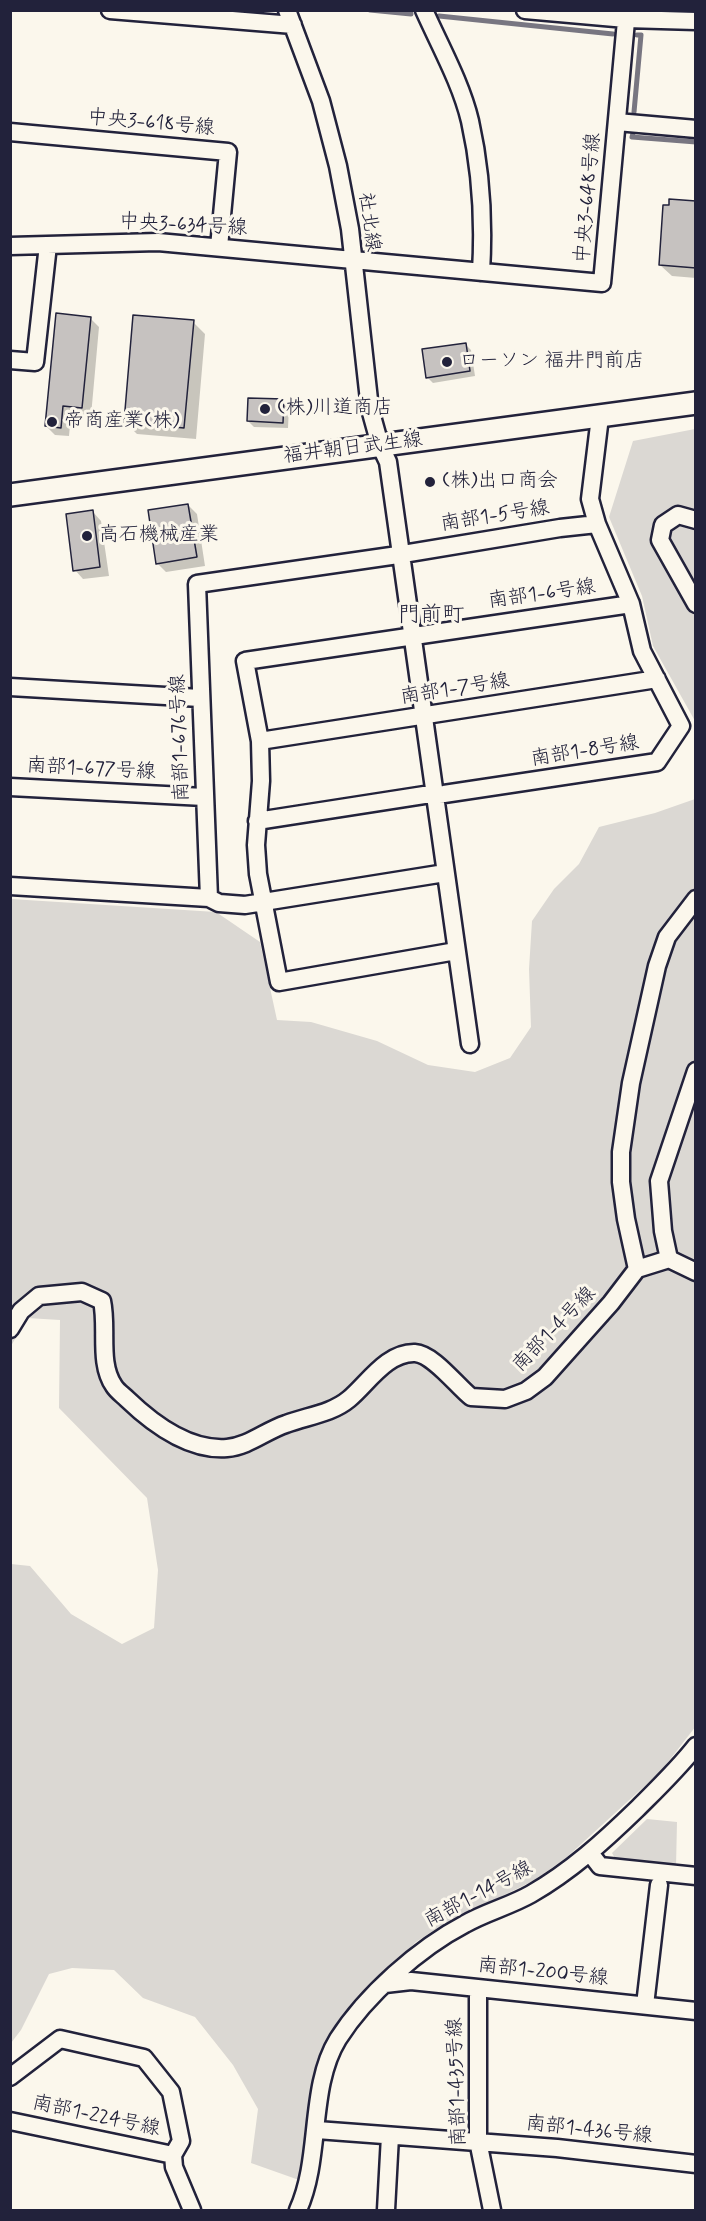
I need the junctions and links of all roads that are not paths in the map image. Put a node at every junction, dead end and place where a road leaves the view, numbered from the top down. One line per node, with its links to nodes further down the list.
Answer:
1 (110, 10): 5 (street)
2 (424, 10): 14 (street)
3 (525, 10): 4 (street)
4 (627, 15): 6 (street); 7 (street, 中央3-648号線)
5 (290, 18): 13 (street, 社北線)
6 (696, 21)
7 (617, 122): 8 (street); 14 (street, 中央3-648号線)
8 (696, 129)
9 (10, 132): 12 (street, 中央3-618号線)
10 (48, 245): 11 (street, 中央3-634号線); 12 (street, 中央3-634号線); 15 (street)
11 (10, 246)
12 (219, 247): 13 (street, 中央3-634号線)
13 (352, 260): 14 (street, 中央3-648号線); 18 (street, 社北線)
14 (481, 272)
15 (10, 360)
16 (696, 403): 17 (main road, 福井朝日武生線)
17 (600, 417): 18 (main road, 福井朝日武生線); 21 (street, 南部1-8号線)
18 (380, 445): 19 (main road, 福井朝日武生線); 22 (street, 社北線)
19 (10, 495)
20 (696, 520): 24 (street)
21 (597, 525): 22 (street, 南部1-5号線); 23 (street, 南部1-8号線)
22 (401, 554): 25 (street, 社北線); 28 (street, 南部1-676号線)
23 (631, 604): 25 (street, 南部1-6号線); 26 (street, 南部1-8号線)
24 (696, 604)
25 (412, 634): 29 (street, 社北線); 30 (street, 南部1-6号線)
26 (657, 680): 29 (street, 南部1-7号線); 32 (street, 南部1-8号線)
27 (10, 687): 28 (street)
28 (200, 698): 33 (street, 南部1-676号線)
29 (423, 716): 30 (street, 南部1-7号線); 32 (street, 社北線)
30 (260, 741): 34 (street)
31 (10, 786): 33 (street, 南部1-677号線)
32 (434, 795): 34 (street, 南部1-8号線); 35 (street, 社北線)
33 (204, 797): 37 (street, 南部1-676号線)
34 (257, 821): 39 (street)
35 (445, 873): 39 (street); 40 (street, 社北線)
36 (10, 886): 37 (street)
37 (208, 898): 39 (street)
38 (696, 899): 44 (street)
39 (263, 902): 40 (street)
40 (456, 951): 41 (street, 社北線)
41 (470, 1044)
42 (696, 1071): 43 (street)
43 (669, 1259): 44 (street); 45 (street)
44 (637, 1269): 46 (street, 南部1-4号線)
45 (696, 1272)
46 (10, 1329)
47 (693, 1755): 48 (street, 南部1-14号線)
48 (590, 1853): 49 (street); 51 (street, 南部1-14号線)
49 (696, 1876)
50 (659, 1885): 53 (street)
51 (385, 1984): 52 (street, 南部1-200号線); 57 (street, 南部1-14号線)
52 (478, 1988): 53 (street, 南部1-200号線); 59 (street, 南部1-435号線)
53 (645, 2004): 54 (street, 南部1-200号線)
54 (696, 2011)
55 (10, 2077): 60 (street)
56 (10, 2121): 60 (street, 南部1-224号線)
57 (317, 2130): 58 (street, 南部1-436号線); 63 (street, 南部1-14号線)
58 (390, 2136): 59 (street, 南部1-436号線); 64 (street)
59 (478, 2141): 61 (street, 南部1-436号線); 65 (street, 南部1-435号線)
60 (173, 2155): 62 (street)
61 (696, 2164)
62 (192, 2211)
63 (298, 2211)
64 (386, 2211)
65 (492, 2211)

